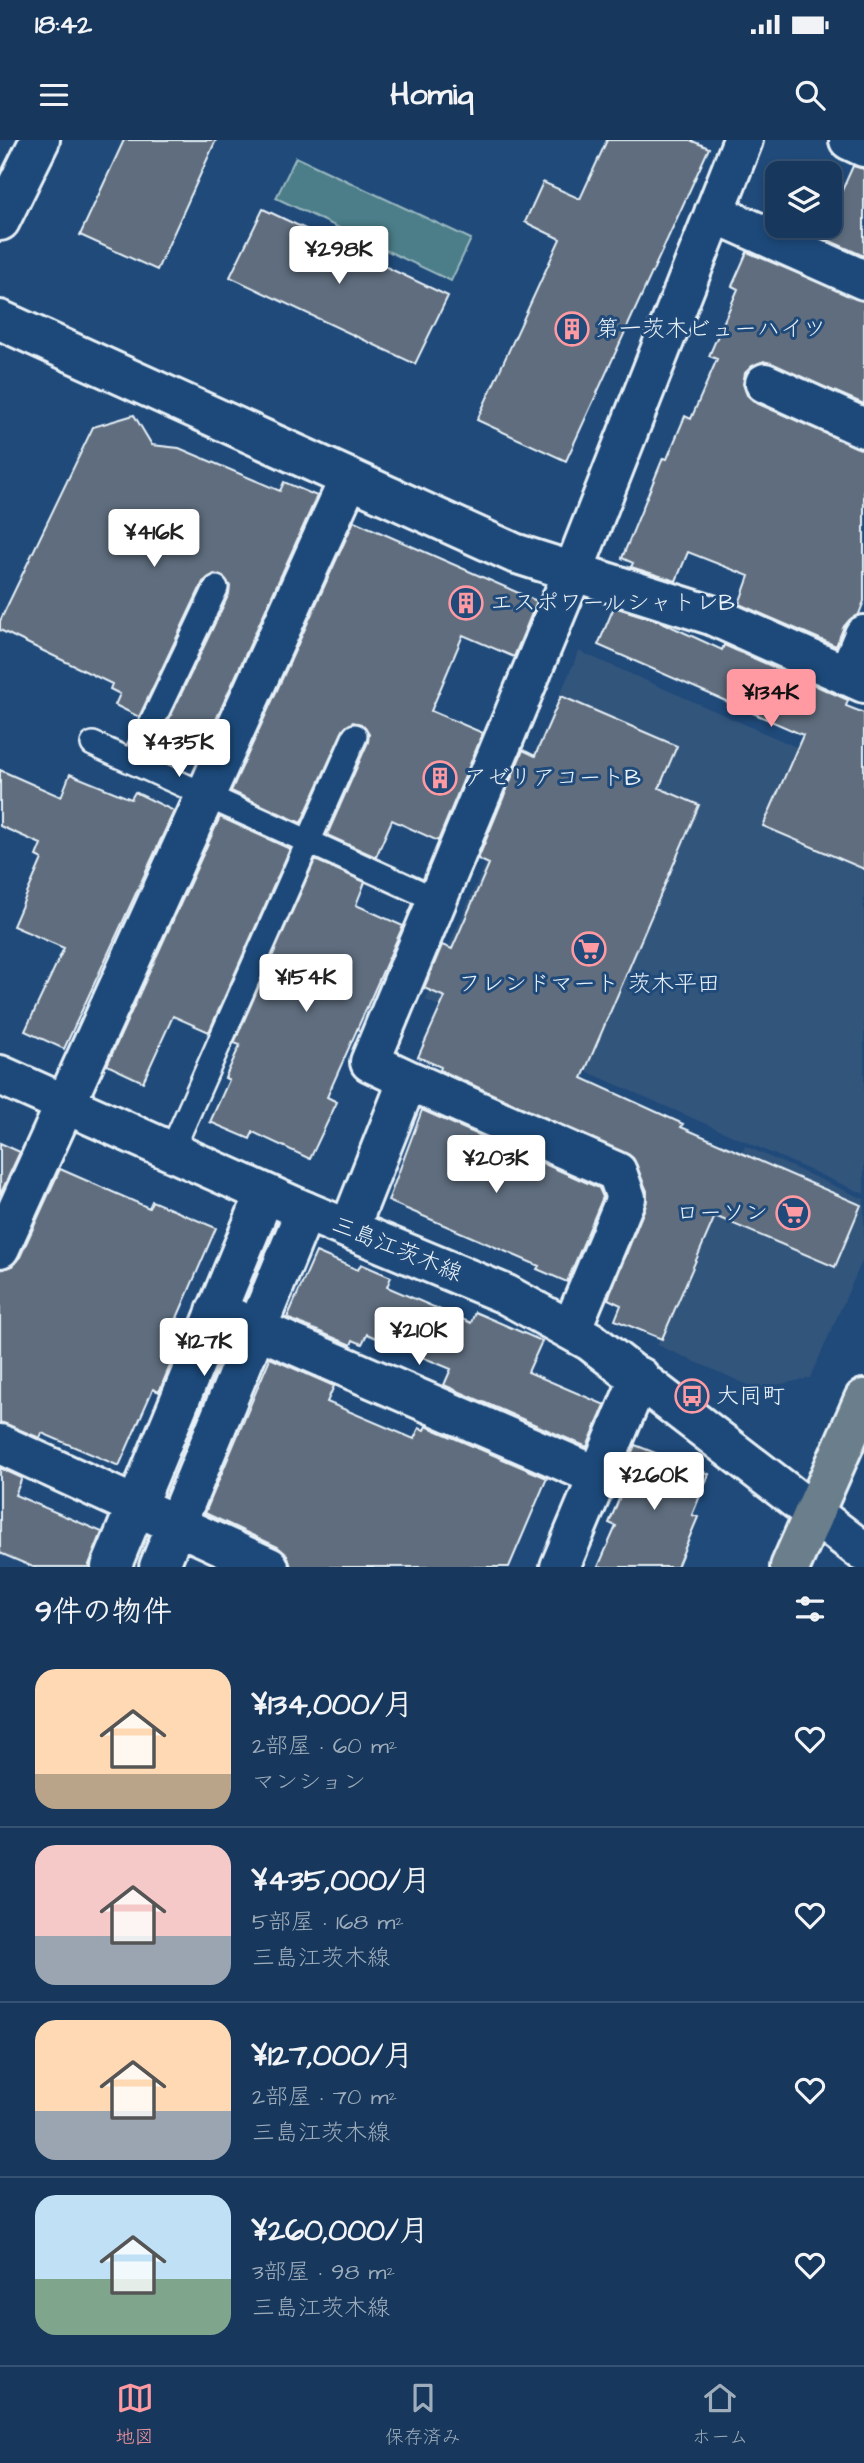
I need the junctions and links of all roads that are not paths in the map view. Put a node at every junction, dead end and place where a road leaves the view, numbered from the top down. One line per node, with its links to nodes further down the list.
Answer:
1 (40, 140): 6 (street)
2 (743, 140): 5 (street)
3 (849, 140): 4 (street)
4 (864, 147)
5 (714, 213): 7 (street); 12 (street)
6 (0, 221)
7 (864, 280)
8 (0, 320): 11 (street)
9 (765, 383): 10 (street)
10 (864, 428)
11 (349, 479): 12 (street); 19 (street)
12 (573, 572): 15 (street); 21 (street)
13 (216, 588): 18 (lane)
14 (864, 635): 15 (street)
15 (855, 679)
16 (355, 736): 20 (lane)
17 (93, 744): 18 (lane)
18 (133, 762): 19 (lane)
19 (205, 795): 20 (lane); 24 (street)
20 (309, 842): 21 (lane); 25 (lane)
21 (437, 900): 23 (street)
22 (0, 1075): 24 (street, 三島江茨木線)
23 (408, 1080): 28 (street); 32 (street)
24 (63, 1104): 25 (street, 三島江茨木線); 29 (street)
25 (171, 1152): 26 (street, 三島江茨木線)
26 (265, 1194): 27 (street, 三島江茨木線); 30 (street)
27 (305, 1211): 28 (street, 三島江茨木線); 31 (street)
28 (349, 1229): 32 (street, 三島江茨木線)
29 (0, 1248)
30 (216, 1311): 31 (street); 37 (street)
31 (256, 1329): 36 (street); 39 (street)
32 (571, 1330): 33 (street, 三島江茨木線)
33 (640, 1377): 36 (street); 38 (street, 三島江茨木線)
34 (864, 1399): 38 (main road)
35 (0, 1444): 37 (street)
36 (598, 1476): 44 (street)
37 (135, 1506): 39 (street); 41 (street)
38 (814, 1512): 40 (street, 三島江茨木線); 45 (main road)
39 (175, 1524): 42 (street); 43 (street)
40 (864, 1552)
41 (111, 1567)
42 (159, 1567)
43 (269, 1567)
44 (560, 1567)
45 (790, 1567)

